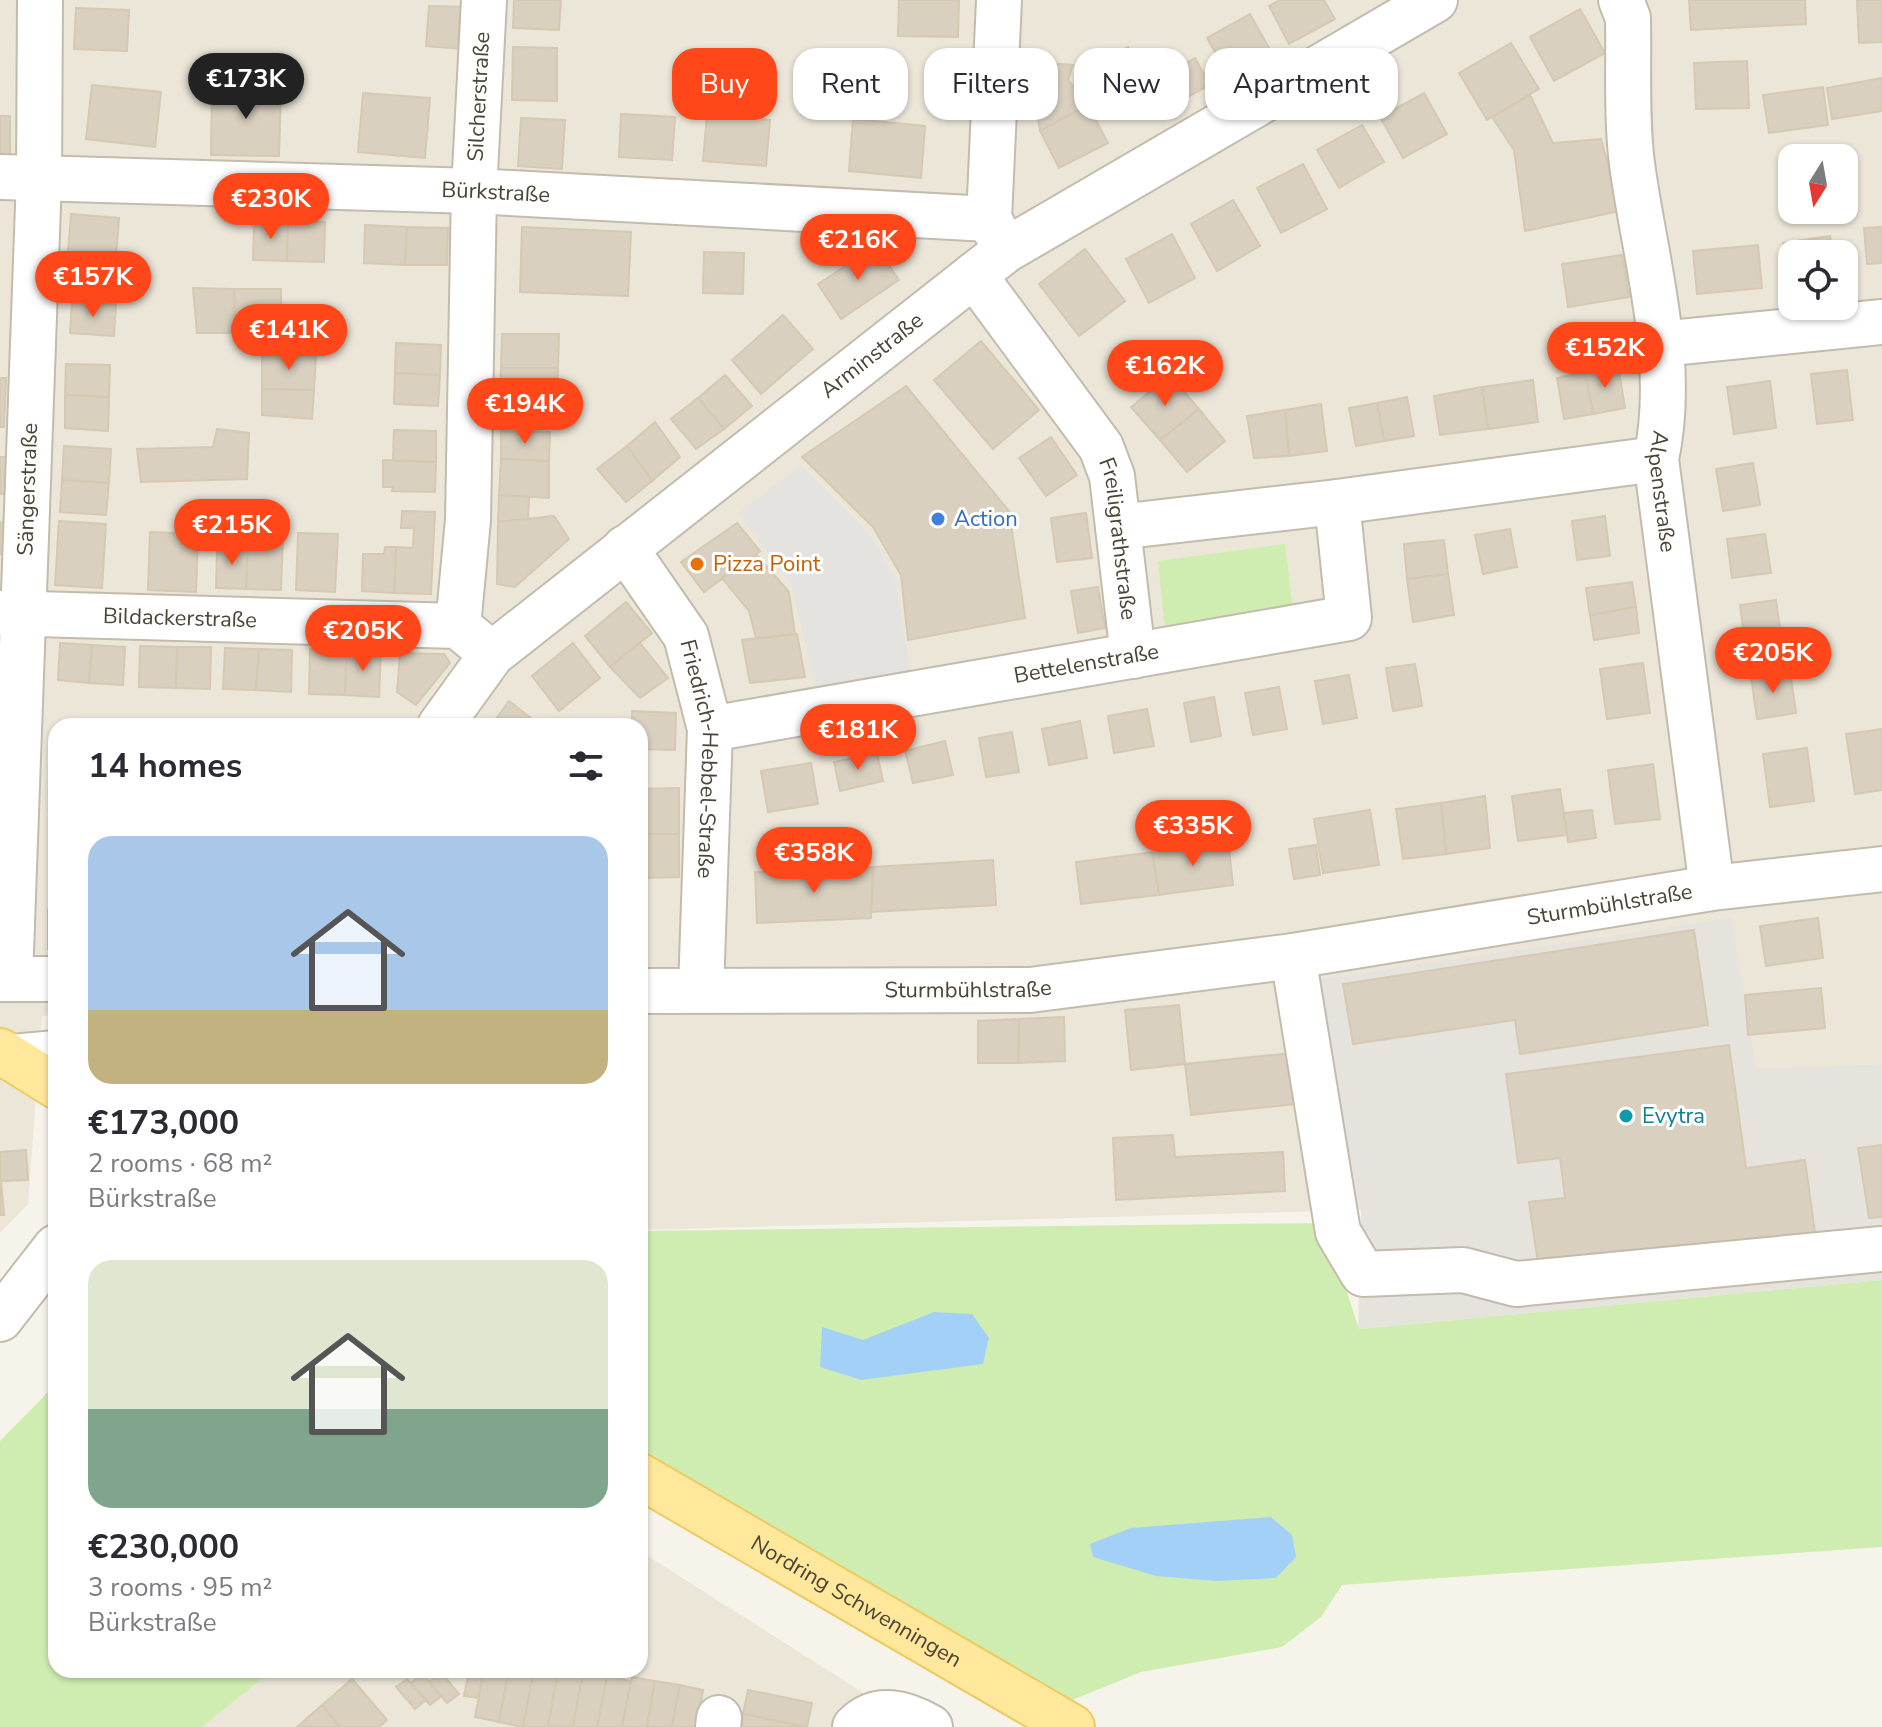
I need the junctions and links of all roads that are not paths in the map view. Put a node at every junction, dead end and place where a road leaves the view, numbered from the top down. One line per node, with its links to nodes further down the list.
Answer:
1 (40, 0): 6 (street, Sängerstraße)
2 (484, 0): 7 (street, Silcherstraße)
3 (999, 0): 8 (street)
4 (1435, 0): 8 (street, Arminstraße)
5 (1621, 0): 10 (street, Alpenstraße)
6 (19, 178): 7 (street, Bürkstraße); 15 (street, Sängerstraße)
7 (474, 191): 8 (street, Bürkstraße); 16 (street, Silcherstraße)
8 (990, 248): 13 (street, Freiligrathstraße); 14 (street, Arminstraße)
9 (1882, 322): 10 (street)
10 (1660, 344): 11 (street, Alpenstraße)
11 (1656, 459): 12 (street); 22 (street, Alpenstraße)
12 (1337, 502): 13 (street); 18 (street, Bettelenstraße)
13 (1118, 527): 18 (street, Freiligrathstraße)
14 (625, 548): 17 (street, Arminstraße); 20 (street, Friedrich-Hebbel-Straße)
15 (12, 613): 16 (street, Bildackerstraße); 24 (street, Sängerstraße)
16 (458, 626): 17 (street)
17 (492, 654): 19 (street, Arminstraße)
18 (1133, 656): 20 (street, Bettelenstraße)
19 (446, 718)
20 (710, 729): 26 (street, Friedrich-Hebbel-Straße)
21 (1882, 869): 22 (street, Sturmbühlstraße)
22 (1712, 888): 23 (street, Sturmbühlstraße)
23 (1293, 956): 26 (street, Sturmbühlstraße); 31 (street)
24 (5, 979): 25 (street)
25 (48, 979)
26 (701, 990): 27 (street, Sturmbühlstraße)
27 (648, 991)
28 (48, 1053): 29 (street)
29 (6, 1054): 30 (main road)
30 (48, 1081)
31 (1882, 1249)
32 (48, 1260): 33 (street)
33 (24, 1301)
34 (648, 1481): 37 (main road, Nordring Schwenningen)
35 (855, 1727): 36 (street)
36 (930, 1727)
37 (1072, 1727)

